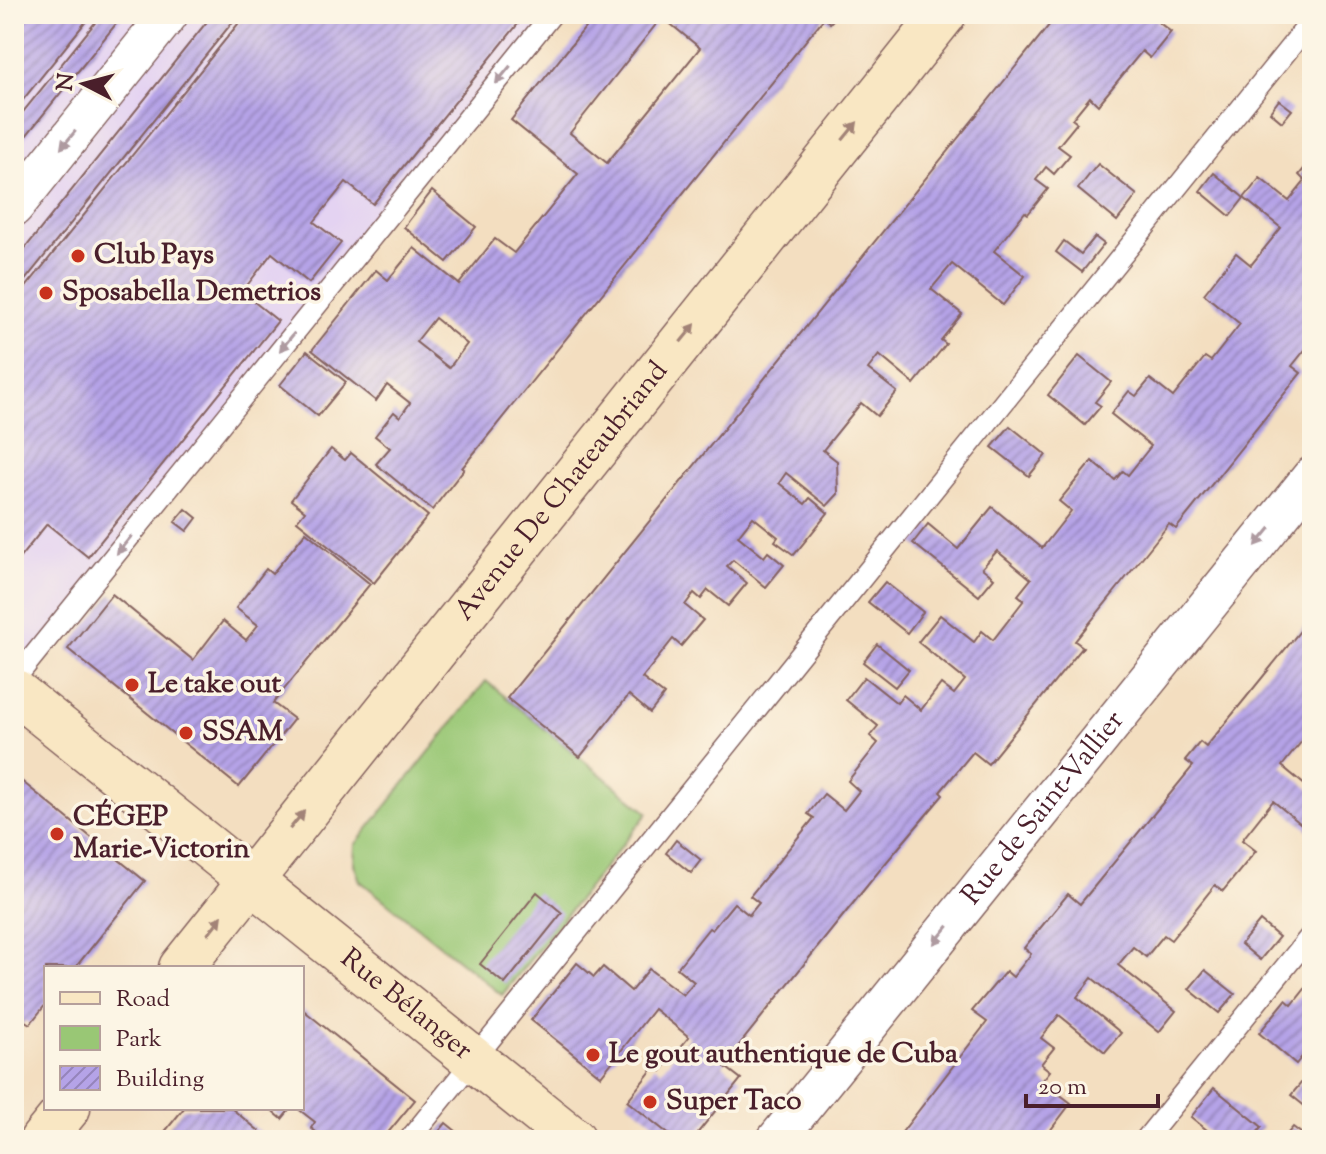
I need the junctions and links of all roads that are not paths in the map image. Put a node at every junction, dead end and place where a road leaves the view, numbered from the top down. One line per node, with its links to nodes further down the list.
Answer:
1 (169, 14): 5 (street, one-way to 5)
2 (552, 14): 7 (lane, one-way to 7)
3 (944, 14): 9 (street, Avenue De Chateaubriand, one-way to 3)
4 (1312, 20): 12 (lane)
5 (14, 207)
6 (1312, 476): 17 (street, Rue de Saint-Vallier, one-way to 17)
7 (14, 680)
8 (14, 691): 9 (street, Rue Bélanger)
9 (249, 881): 11 (street, Avenue De Chateaubriand, one-way to 9); 12 (street, Rue Bélanger)
10 (1312, 934): 18 (lane)
11 (183, 966)
12 (474, 1061): 15 (lane); 16 (street, Rue Bélanger)
13 (66, 1110): 14 (street)
14 (42, 1140)
15 (409, 1140)
16 (574, 1140)
17 (776, 1140)
18 (1145, 1140)

